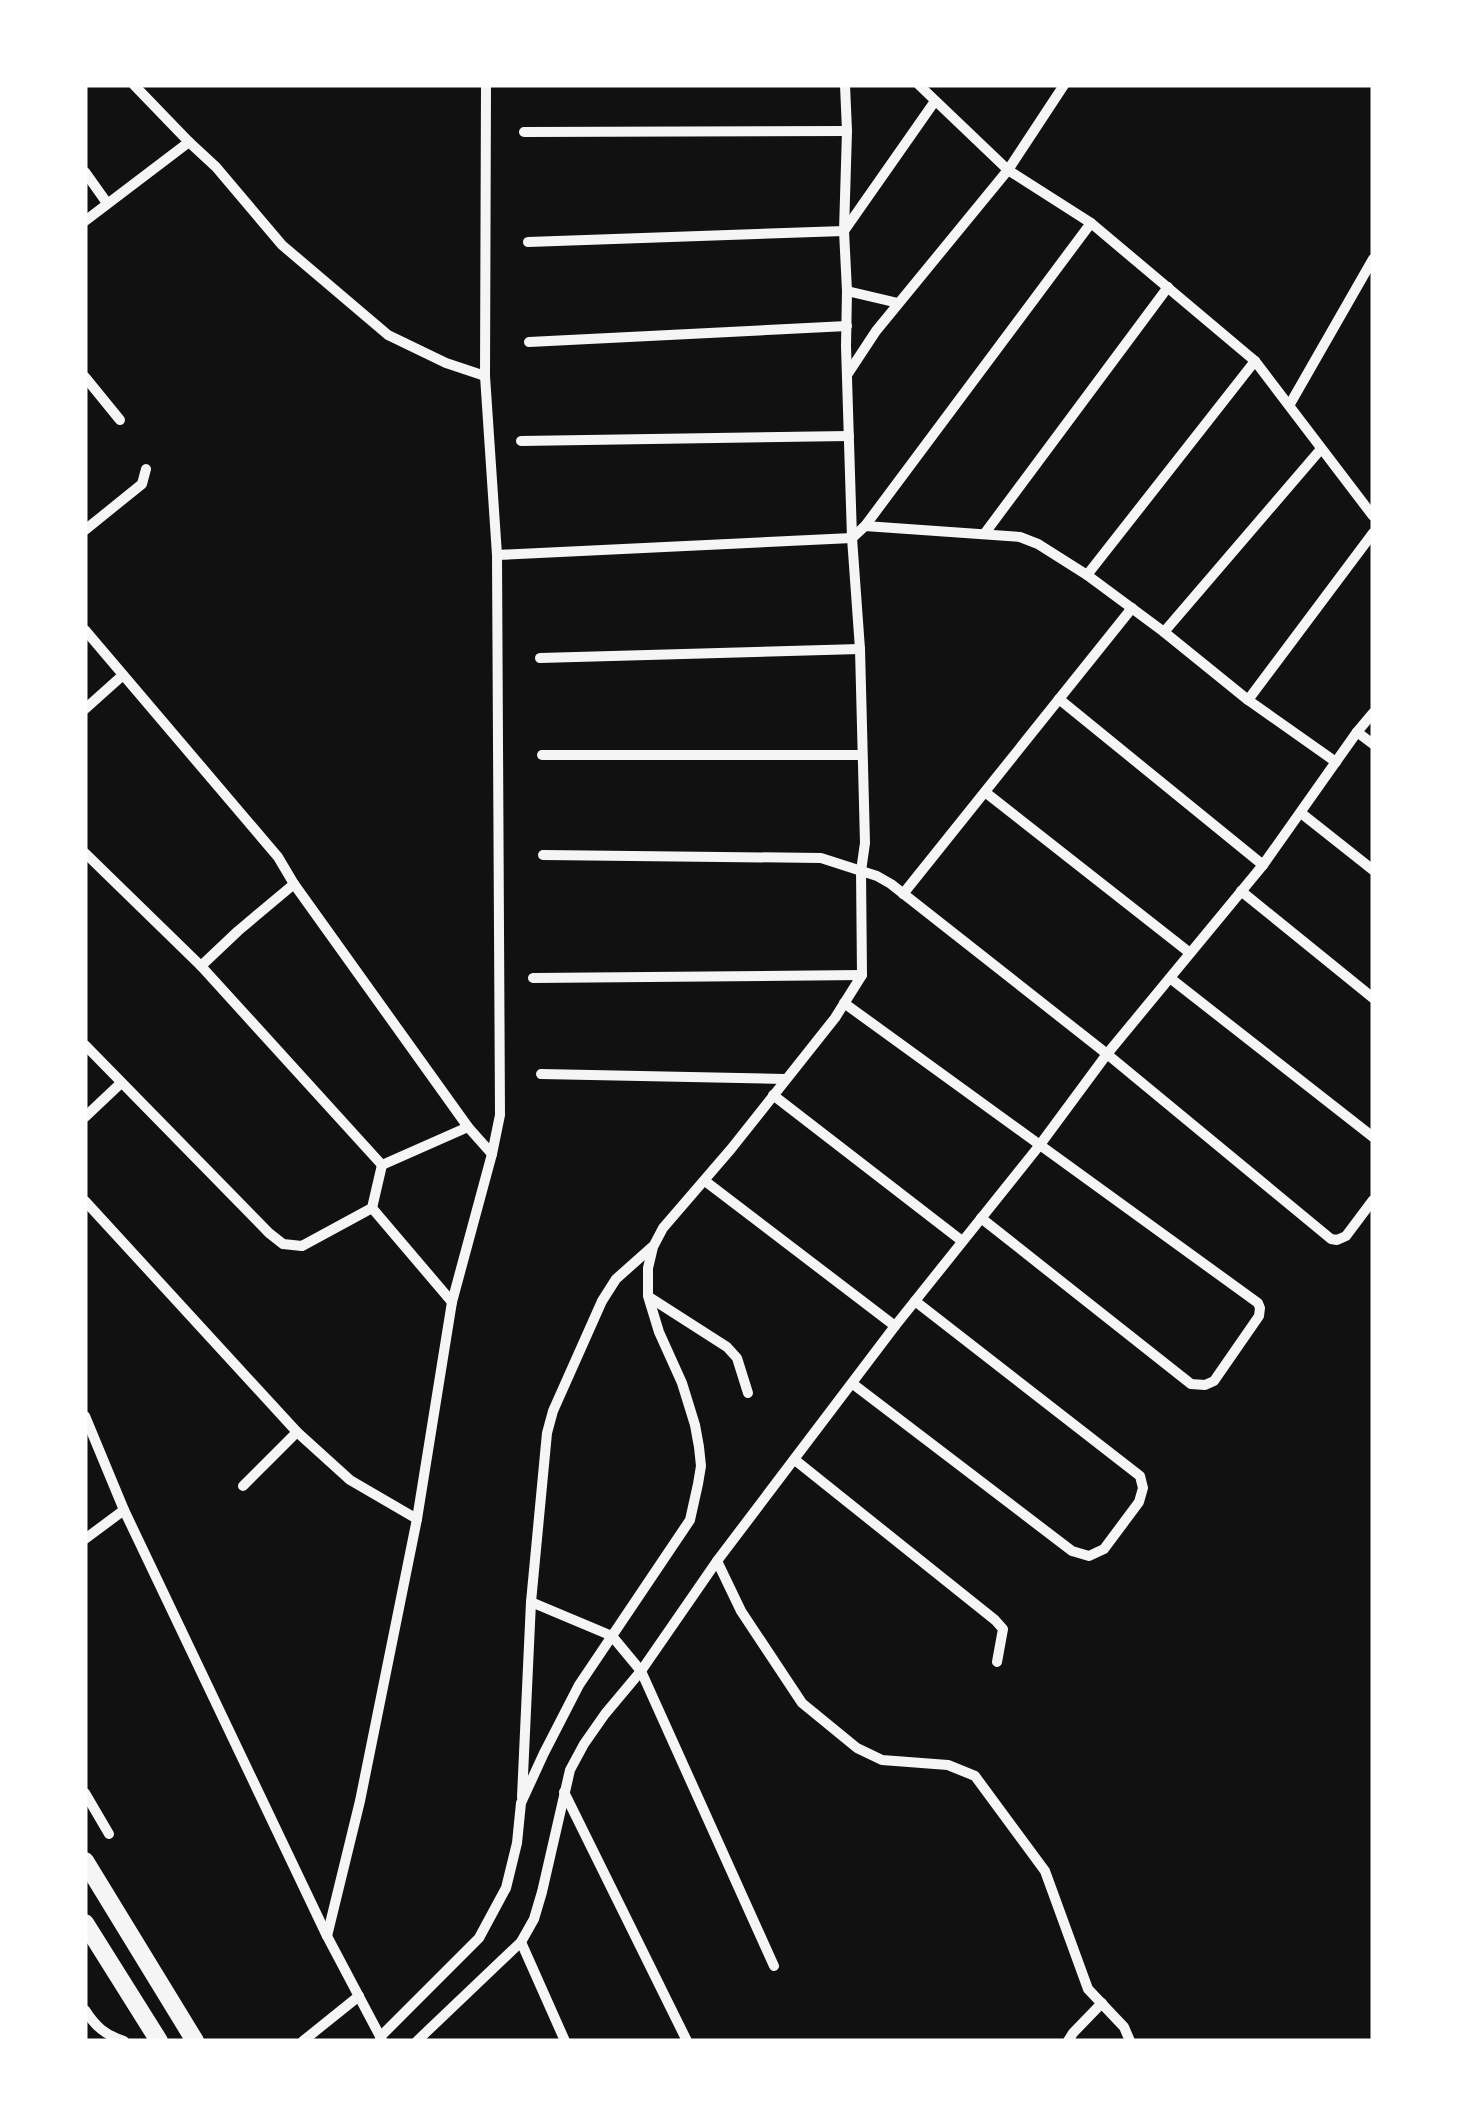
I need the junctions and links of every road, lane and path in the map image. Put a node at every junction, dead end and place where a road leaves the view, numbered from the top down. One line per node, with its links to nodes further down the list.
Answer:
1 (134, 85): 9 (street)
2 (486, 85): 25 (street)
3 (845, 85): 7 (street)
4 (919, 85): 6 (street)
5 (1064, 85): 10 (street)
6 (935, 101): 10 (street); 15 (street)
7 (847, 130): 8 (street); 15 (street)
8 (524, 132)
9 (188, 142): 12 (street); 25 (street)
10 (1008, 170): 14 (street); 20 (street)
11 (85, 172): 12 (street)
12 (107, 203): 13 (street)
13 (85, 222)
14 (1091, 223): 18 (street); 34 (street)
15 (844, 231): 16 (street); 19 (street)
16 (528, 242)
17 (1373, 260): 27 (street)
18 (1168, 287): 23 (street); 37 (street)
19 (847, 291): 20 (street); 21 (street)
20 (898, 303): 26 (street)
21 (847, 326): 22 (street); 26 (street)
22 (529, 342)
23 (1256, 362): 27 (street); 40 (street)
24 (85, 376): 28 (street)
25 (485, 376): 39 (street)
26 (847, 376): 29 (street)
27 (1290, 404): 31 (street)
28 (120, 420)
29 (849, 436): 30 (street); 38 (street)
30 (521, 441)
31 (1321, 449): 33 (street); 43 (street)
32 (146, 469): 35 (street)
33 (1373, 516)
34 (865, 526): 37 (street); 38 (street)
35 (85, 530)
36 (1373, 532): 48 (street)
37 (985, 533): 40 (street)
38 (852, 538): 39 (street); 44 (street)
39 (497, 554): 83 (street)
40 (1087, 576): 41 (street)
41 (1132, 608): 43 (street); 47 (street)
42 (85, 630): 46 (street)
43 (1164, 632): 48 (street)
44 (860, 649): 45 (street); 54 (street)
45 (540, 658)
46 (124, 675): 49 (street); 63 (street)
47 (1059, 699): 56 (street); 60 (street)
48 (1248, 700): 55 (street)
49 (85, 709)
50 (1373, 713): 51 (street)
51 (1357, 732): 52 (street); 55 (street)
52 (1373, 744)
53 (542, 755): 54 (street)
54 (861, 755): 62 (street)
55 (1336, 762): 57 (street)
56 (985, 792): 65 (street); 66 (street)
57 (1301, 814): 60 (street); 61 (street)
58 (85, 852): 67 (street)
59 (543, 856): 62 (street)
60 (1264, 864): 64 (street)
61 (1373, 870)
62 (862, 872): 65 (street); 68 (street)
63 (294, 884): 67 (street); 80 (street)
64 (1241, 891): 66 (street); 71 (street)
65 (904, 894): 74 (street)
66 (1190, 953): 70 (street)
67 (201, 966): 84 (street)
68 (862, 976): 69 (street); 72 (street)
69 (533, 978)
70 (1170, 978): 74 (street); 81 (street)
71 (1373, 998)
72 (844, 1003): 76 (street); 82 (street)
73 (85, 1045): 77 (street)
74 (1107, 1054): 82 (street); 86 (street)
75 (540, 1074): 76 (street)
76 (785, 1079): 78 (street)
77 (121, 1082): 79 (street); 88 (street)
78 (773, 1095): 85 (street); 90 (street)
79 (85, 1117)
80 (468, 1128): 83 (street); 84 (street)
81 (1373, 1137)
82 (1039, 1146): 89 (street); 89 (street)
83 (492, 1154): 94 (street)
84 (382, 1165): 88 (street)
85 (705, 1181): 91 (street); 95 (street)
86 (1373, 1200)
87 (85, 1201): 99 (street)
88 (372, 1208): 94 (street)
89 (981, 1218): 90 (street)
90 (962, 1240): 93 (street)
91 (653, 1247): 92 (street); 106 (street)
92 (648, 1296): 97 (street); 107 (street)
93 (916, 1301): 95 (street); 96 (street)
94 (452, 1302): 103 (street)
95 (895, 1326): 96 (street)
96 (853, 1384): 100 (street)
97 (748, 1393)
98 (85, 1416): 102 (street)
99 (297, 1432): 101 (street); 103 (street)
100 (795, 1460): 105 (street); 108 (street)
101 (242, 1486)
102 (124, 1510): 104 (street); 116 (street)
103 (417, 1519): 116 (street)
104 (85, 1539)
105 (718, 1561): 109 (street); 120 (street)
106 (531, 1602): 107 (street); 112 (street)
107 (612, 1636): 109 (street); 112 (street)
108 (997, 1662)
109 (641, 1671): 111 (street); 118 (street)
110 (85, 1792): 113 (street)
111 (564, 1792): 117 (street); 129 (street)
112 (521, 1804): 122 (street)
113 (109, 1834)
114 (85, 1861): 125 (main road)
115 (85, 1923): 124 (main road)
116 (327, 1936): 119 (street)
117 (520, 1942): 127 (street); 128 (street)
118 (774, 1966)
119 (359, 1996): 122 (street); 126 (street)
120 (1102, 2003): 130 (street); 131 (street)
121 (85, 2010): 123 (street)
122 (381, 2039)
123 (124, 2041)
124 (158, 2041)
125 (195, 2041)
126 (303, 2041)
127 (418, 2041)
128 (564, 2041)
129 (687, 2041)
130 (1068, 2041)
131 (1130, 2041)

